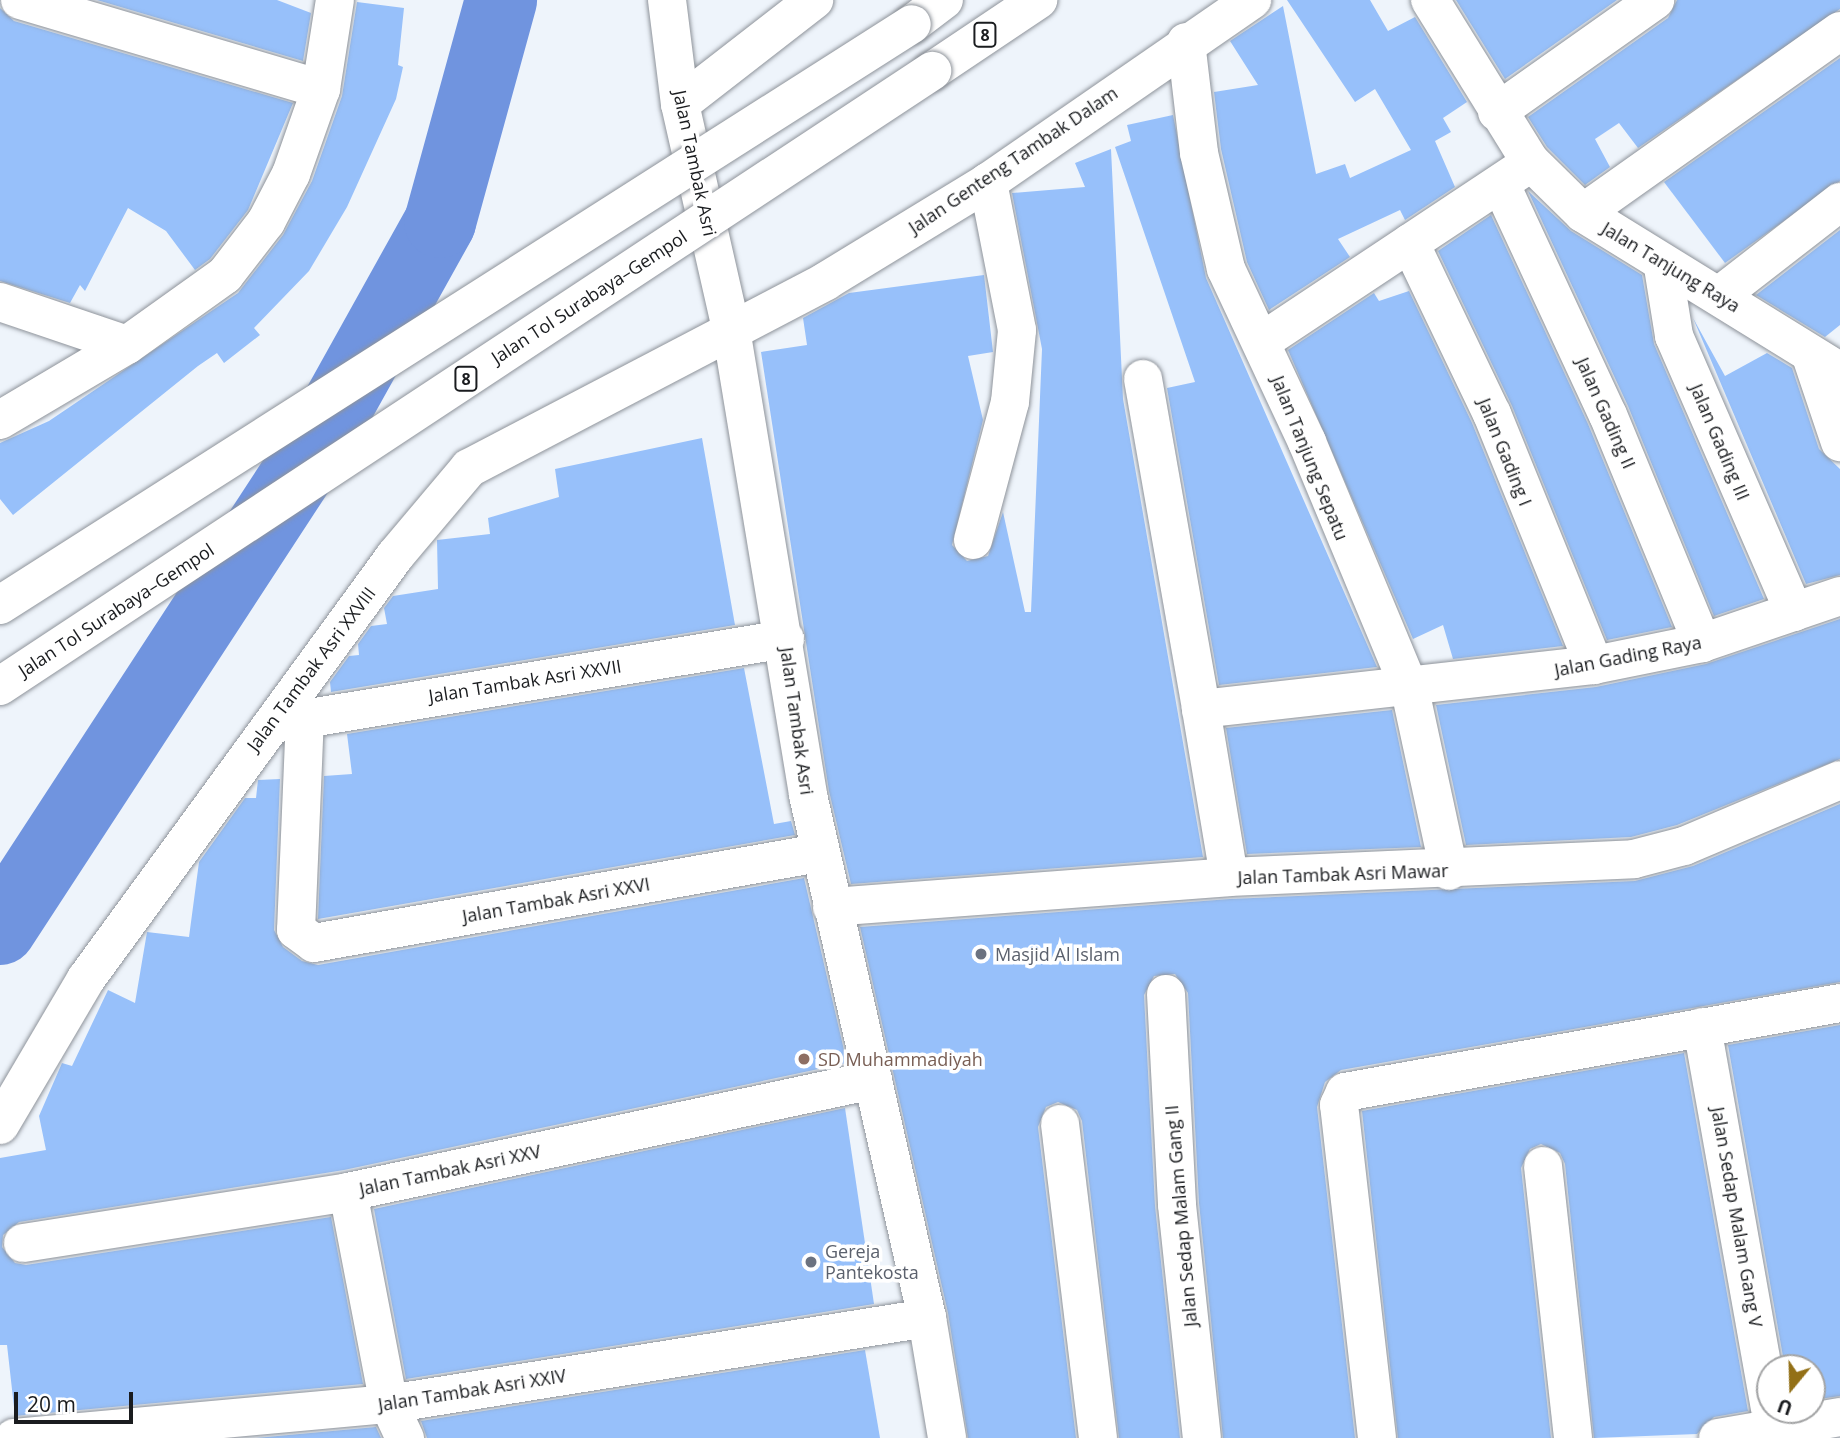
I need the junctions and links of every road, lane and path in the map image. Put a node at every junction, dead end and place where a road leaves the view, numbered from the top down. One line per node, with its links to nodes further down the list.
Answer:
1 (20, 0): 12 (main road)
2 (335, 0): 12 (main road)
3 (667, 0): 13 (main road, Jalan Tambak Asri)
4 (814, 0): 13 (main road)
5 (944, 0): 33 (main road, bridge)
6 (1038, 0): 38 (main road, Jalan Tol Surabaya–Gempol / 8, bridge)
7 (1252, 0): 11 (main road, Jalan Genteng Tambak Dalam)
8 (1430, 0): 14 (main road, Jalan Tanjung Raya)
9 (1655, 0): 14 (main road)
10 (1840, 31): 19 (main road)
11 (1186, 42): 16 (main road, Jalan Genteng Tambak Dalam); 25 (main road, Jalan Tanjung Sepatu)
12 (321, 89): 26 (main road)
13 (680, 104): 24 (main road, Jalan Tambak Asri)
14 (1497, 112): 15 (main road, Jalan Tanjung Raya)
15 (1530, 162): 17 (main road); 19 (main road, Jalan Tanjung Raya)
16 (988, 182): 24 (main road, Jalan Genteng Tambak Dalam); 31 (main road)
17 (1502, 187): 20 (main road); 36 (main road, Jalan Gading II)
18 (1840, 202): 22 (main road)
19 (1583, 213): 21 (main road, Jalan Tanjung Raya)
20 (1410, 243): 25 (main road); 37 (main road, Jalan Gading I)
21 (1663, 267): 22 (main road, Jalan Tanjung Raya); 34 (main road, Jalan Gading III)
22 (1720, 295): 27 (main road, Jalan Tanjung Raya)
23 (0, 302): 26 (main road)
24 (731, 329): 35 (main road, Jalan Tambak Asri); 42 (main road, Jalan Tambak Asri XXVIII)
25 (1261, 342): 39 (main road, Jalan Tanjung Sepatu)
26 (127, 345): 29 (main road)
27 (1825, 364): 30 (main road)
28 (1143, 379): 40 (main road)
29 (0, 420)
30 (1840, 442)
31 (973, 540)
32 (1840, 596): 34 (main road, Jalan Gading Raya)
33 (0, 605)
34 (1794, 612): 36 (main road, Jalan Gading Raya)
35 (785, 639): 41 (main road, Jalan Tambak Asri XXVII); 44 (main road, Jalan Tambak Asri)
36 (1702, 643): 37 (main road, Jalan Gading Raya)
37 (1594, 665): 39 (main road, Jalan Gading Raya)
38 (0, 686)
39 (1410, 690): 40 (main road, Jalan Gading Raya); 45 (main road, Jalan Tanjung Sepatu)
40 (1201, 709): 46 (main road)
41 (305, 716): 42 (main road, Jalan Tambak Asri XXVII); 44 (main road, Jalan Tambak Asri XXVI)
42 (267, 727): 53 (main road, Jalan Tambak Asri XXVIII)
43 (1840, 780): 45 (main road, Jalan Tambak Asri Mawar)
44 (820, 853): 47 (main road, Jalan Tambak Asri)
45 (1449, 871): 46 (main road, Jalan Tambak Asri Mawar)
46 (1229, 877): 47 (main road, Jalan Tambak Asri Mawar)
47 (832, 906): 51 (main road, Jalan Tambak Asri)
48 (1166, 994): 66 (main road, Jalan Sedap Malam Gang II)
49 (1840, 1003): 50 (main road)
50 (1702, 1027): 58 (main road, Jalan Sedap Malam Gang V); 67 (main road)
51 (873, 1080): 55 (main road, Jalan Tambak Asri XXV); 57 (main road, Jalan Tambak Asri)
52 (1060, 1124): 65 (main road)
53 (0, 1125)
54 (1543, 1166): 68 (main road)
55 (348, 1192): 56 (main road, Jalan Tambak Asri XXV); 59 (main road)
56 (23, 1243)
57 (927, 1318): 59 (main road, Jalan Tambak Asri XXIV); 64 (main road, Jalan Tambak Asri)
58 (1760, 1354)
59 (389, 1404): 62 (main road, Jalan Tambak Asri XXIV); 63 (main road)
60 (1756, 1423): 61 (main road)
61 (1728, 1437)
62 (14, 1438)
63 (405, 1438)
64 (947, 1438)
65 (1098, 1438)
66 (1202, 1438)
67 (1377, 1438)
68 (1573, 1438)

